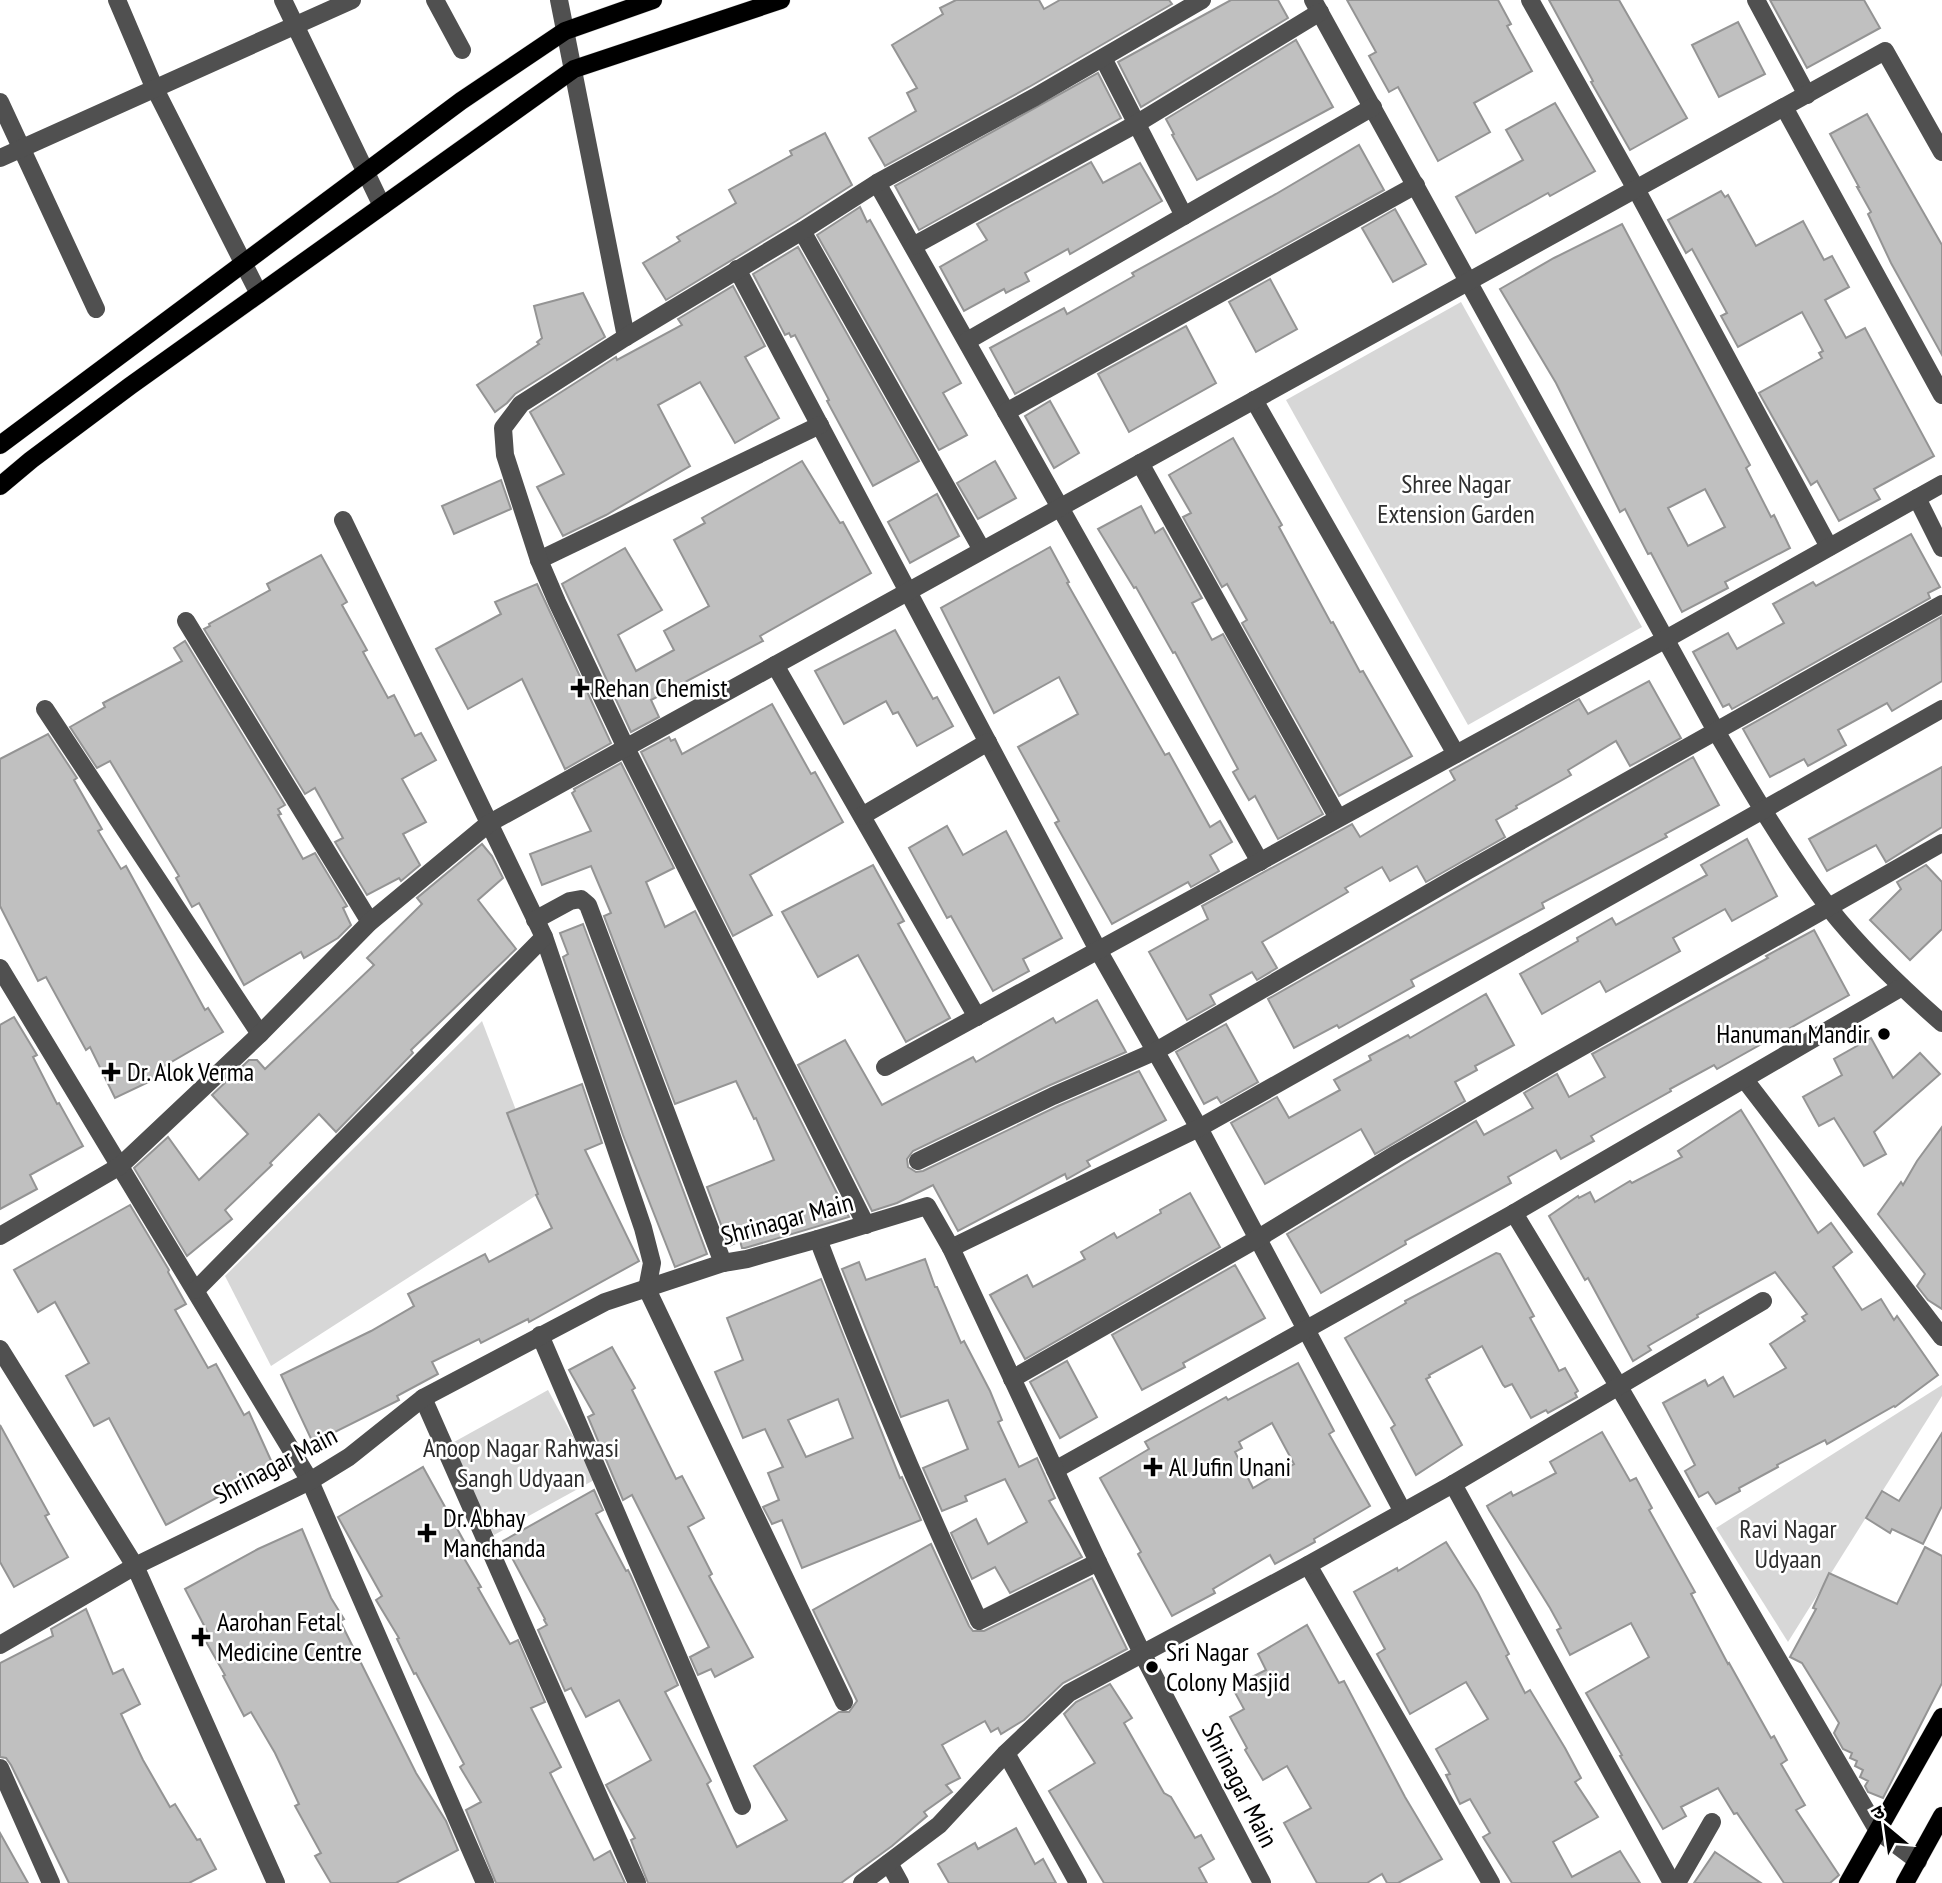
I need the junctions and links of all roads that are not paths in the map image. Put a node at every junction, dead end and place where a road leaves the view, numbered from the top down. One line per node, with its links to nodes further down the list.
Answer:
1 (117, 0): 17 (street)
2 (284, 0): 12 (street)
3 (352, 0): 12 (street)
4 (435, 0): 14 (street)
5 (559, 0): 13 (street)
6 (653, 0): 13 (main road)
7 (781, 0): 16 (main road)
8 (1202, 0): 15 (street)
9 (1530, 0): 29 (street)
10 (1756, 0): 18 (street)
11 (1317, 6): 20 (street); 22 (street)
12 (294, 25): 17 (street); 26 (street)
13 (565, 31): 16 (street); 26 (main road)
14 (462, 50)
15 (1103, 58): 22 (street); 27 (street)
16 (574, 69): 30 (main road); 39 (street)
17 (154, 87): 23 (street); 34 (street)
18 (1807, 94): 21 (street); 24 (street)
19 (0, 102): 23 (street)
20 (1373, 107): 28 (street); 31 (street)
21 (1784, 107): 29 (street); 41 (street)
22 (1136, 124): 31 (street); 33 (street)
23 (20, 149): 25 (street); 38 (street)
24 (1942, 152)
25 (0, 158)
26 (365, 174): 30 (street); 34 (main road)
27 (877, 183): 32 (street); 33 (street)
28 (1416, 185): 36 (street); 43 (street)
29 (1636, 189): 36 (street); 52 (street)
30 (382, 206): 37 (main road)
31 (1184, 216): 40 (street)
32 (802, 231): 35 (street); 54 (street)
33 (913, 246): 40 (street)
34 (243, 264): 37 (street); 45 (main road)
35 (737, 270): 39 (street); 44 (street)
36 (1469, 281): 42 (street); 59 (street)
37 (259, 294): 47 (main road)
38 (96, 309)
39 (626, 337): 55 (street)
40 (967, 341): 43 (street)
41 (1942, 395)
42 (1254, 400): 46 (street); 66 (street)
43 (1006, 412): 50 (street)
44 (820, 425): 55 (street); 56 (street)
45 (0, 445)
46 (1140, 463): 50 (street); 69 (street)
47 (4, 476)
48 (1942, 484): 49 (street)
49 (1917, 498): 52 (street); 53 (street)
50 (1060, 508): 54 (street); 72 (street)
51 (343, 520): 70 (street)
52 (1829, 547): 59 (street)
53 (1942, 548)
54 (982, 550): 56 (street)
55 (539, 560): 65 (street)
56 (908, 592): 60 (street); 64 (street)
57 (1942, 604): 63 (street)
58 (186, 621): 75 (street)
59 (1666, 639): 63 (street); 66 (street)
60 (775, 665): 65 (street); 68 (street)
61 (45, 709): 82 (street)
62 (1942, 709): 67 (street)
63 (1716, 730): 67 (street); 83 (street)
64 (988, 742): 68 (street); 77 (street)
65 (626, 748): 70 (street); 90 (street)
66 (1456, 754): 69 (street)
67 (1763, 810): 73 (street); 86 (street)
68 (862, 816): 80 (street)
69 (1338, 818): 72 (street)
70 (488, 824): 74 (street); 75 (street)
71 (1942, 843): 73 (street)
72 (1260, 862): 77 (street)
73 (1830, 908): 79 (street); 92 (street)
74 (536, 920): 76 (street); 95 (street)
75 (370, 922): 82 (street)
76 (544, 937): 96 (street); 97 (street)
77 (1098, 950): 80 (street); 83 (street)
78 (0, 968): 88 (street)
79 (1902, 987): 81 (street); 85 (street)
80 (977, 1017): 84 (street)
81 (1942, 1023)
82 (260, 1034): 88 (street)
83 (1156, 1051): 86 (street); 87 (street)
84 (885, 1067)
85 (1745, 1080): 89 (street); 101 (street)
86 (1199, 1128): 92 (street); 94 (street)
87 (918, 1161)
88 (120, 1166): 91 (street); 97 (street)
89 (1514, 1213): 99 (street); 104 (street)
90 (866, 1225): 93 (street, Shrinagar Main); 94 (street, Shrinagar Main)
91 (0, 1236)
92 (1257, 1239): 99 (street); 103 (street)
93 (818, 1240): 95 (street, Shrinagar Main); 110 (street)
94 (951, 1248): 103 (street, Shrinagar Main)
95 (723, 1263): 96 (street, Shrinagar Main)
96 (647, 1289): 100 (street, Shrinagar Main); 115 (street)
97 (195, 1290): 107 (street)
98 (1763, 1301): 104 (street)
99 (1306, 1329): 106 (street); 109 (street)
100 (540, 1335): 105 (street, Shrinagar Main); 119 (street)
101 (1942, 1338)
102 (0, 1349): 112 (street)
103 (1012, 1379): 106 (street, Shrinagar Main)
104 (1619, 1387): 108 (street); 122 (street)
105 (423, 1398): 107 (street, Shrinagar Main); 128 (street)
106 (1055, 1470): 110 (street, Shrinagar Main)
107 (310, 1481): 112 (street, Shrinagar Main); 127 (street)
108 (1453, 1484): 109 (street); 134 (street)
109 (1403, 1512): 111 (street)
110 (1098, 1562): 114 (street, Shrinagar Main)
111 (1308, 1565): 114 (street); 133 (street)
112 (135, 1566): 113 (street, Shrinagar Main); 126 (street)
113 (0, 1645)
114 (1142, 1653): 117 (street); 132 (street, Shrinagar Main)
115 (844, 1702)
116 (1942, 1717): 122 (main road)
117 (1006, 1753): 124 (street); 131 (street)
118 (0, 1768): 125 (street)
119 (742, 1806)
120 (1942, 1816): 123 (main road)
121 (1712, 1822): 134 (street)
122 (1878, 1831): 123 (street); 135 (main road)
123 (1918, 1861): 136 (main road)
124 (889, 1863): 129 (street); 130 (street)
125 (51, 1883)
126 (276, 1883)
127 (485, 1883)
128 (637, 1883)
129 (862, 1883)
130 (900, 1883)
131 (1078, 1883)
132 (1262, 1883)
133 (1491, 1883)
134 (1675, 1883)
135 (1848, 1883)
136 (1905, 1883)

